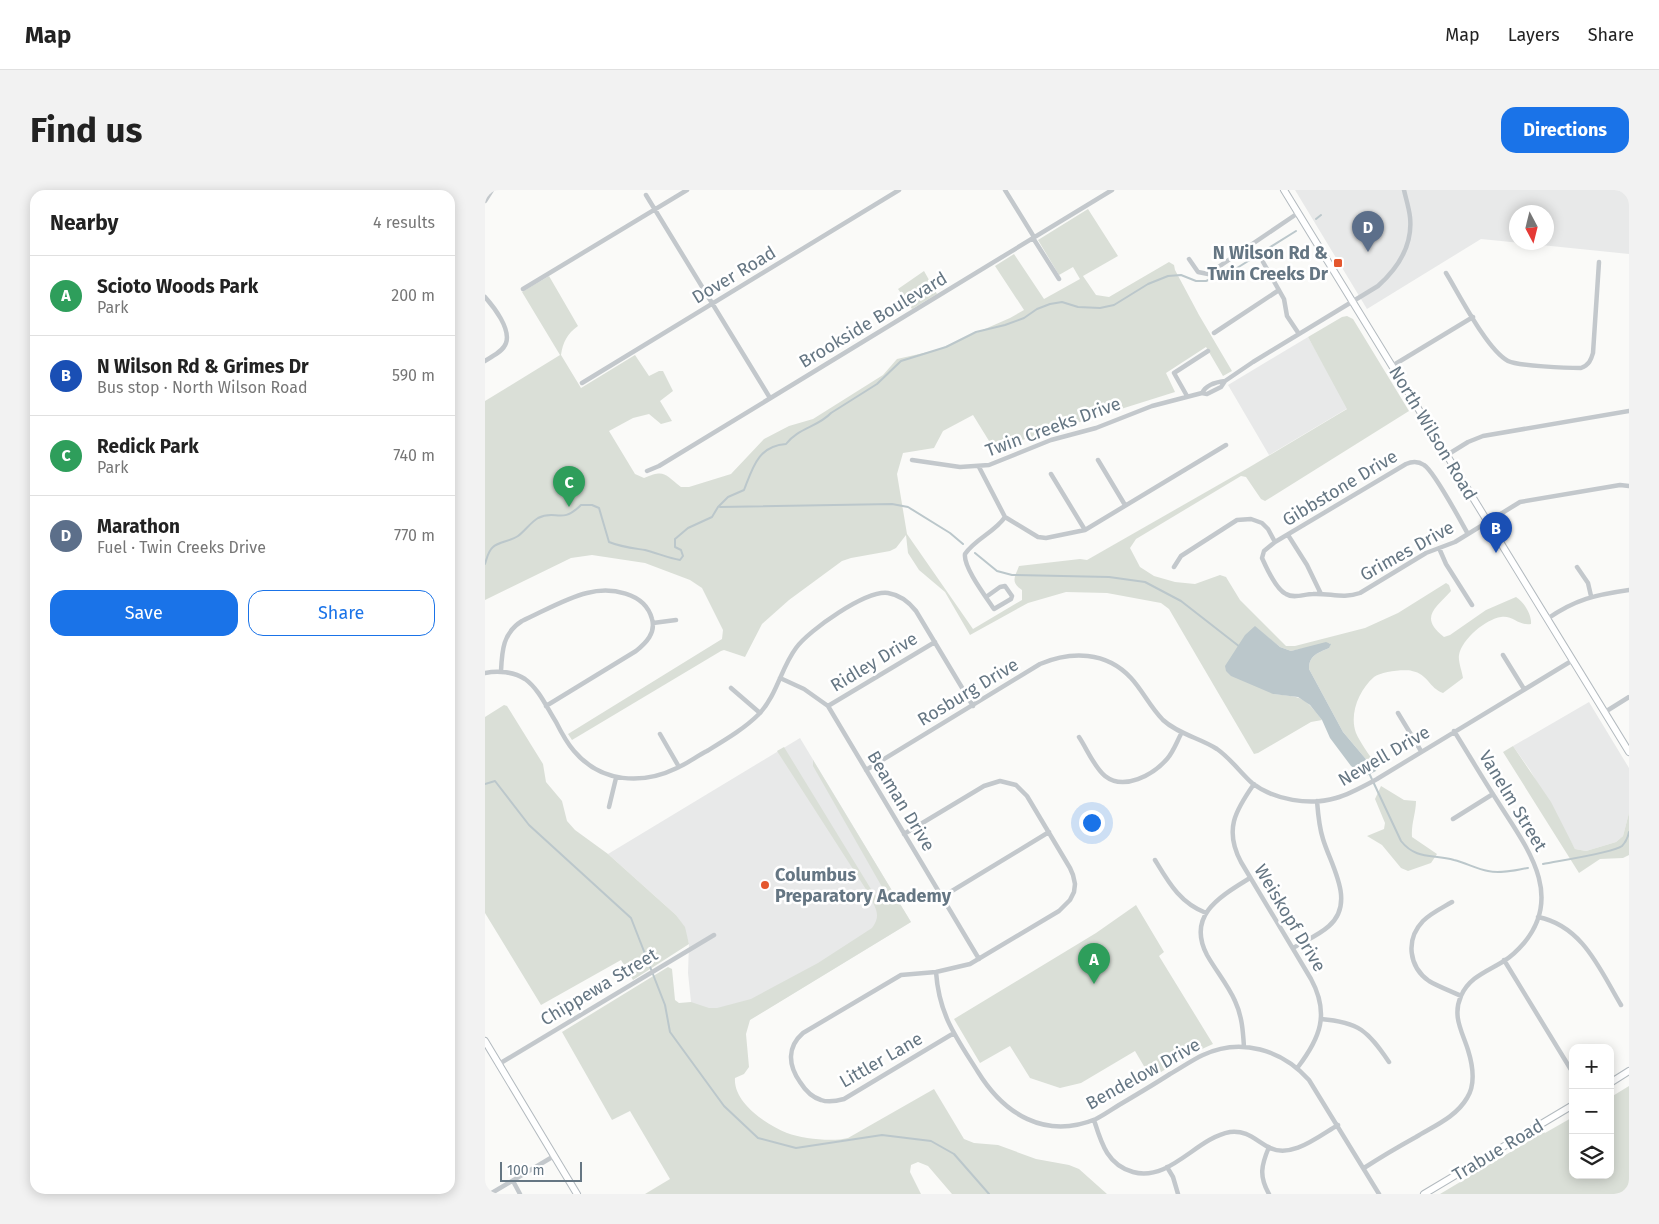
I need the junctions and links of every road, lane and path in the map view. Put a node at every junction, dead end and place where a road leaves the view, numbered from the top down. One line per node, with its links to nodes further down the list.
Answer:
1 (492, 190): 9 (street)
2 (687, 190): 10 (street)
3 (899, 190): 22 (street, Dover Road)
4 (1005, 190): 12 (street)
5 (1112, 190): 12 (street, Brookside Boulevard)
6 (1284, 190): 11 (main road, North Wilson Road)
7 (1404, 190): 21 (street, Twin Creeks Drive)
8 (646, 195): 10 (street)
9 (485, 201)
10 (655, 210): 18 (street); 22 (street)
11 (1298, 214): 13 (street); 21 (main road, North Wilson Road)
12 (1034, 238): 17 (street); 31 (street, Brookside Boulevard)
13 (1189, 259)
14 (1263, 262): 19 (street)
15 (1599, 262): 23 (street)
16 (1446, 272): 23 (street)
17 (1059, 279)
18 (523, 290)
19 (1279, 290): 24 (street); 25 (street)
20 (485, 297): 27 (street)
21 (1352, 301): 25 (street, Twin Creeks Drive); 28 (main road, North Wilson Road)
22 (713, 304): 29 (street, Dover Road); 31 (street)
23 (1473, 317): 28 (street)
24 (1214, 333)
25 (1299, 334): 30 (street, Twin Creeks Drive)
26 (1209, 351): 30 (street)
27 (485, 361)
28 (1392, 366): 34 (main road, North Wilson Road)
29 (582, 383)
30 (1187, 396): 37 (street, Twin Creeks Drive)
31 (770, 398): 38 (street, Brookside Boulevard)
32 (1629, 411): 34 (street)
33 (1226, 446): 41 (street)
34 (1447, 456): 43 (main road, North Wilson Road)
35 (912, 460): 37 (street, Twin Creeks Drive)
36 (1098, 460): 41 (street)
37 (979, 467): 42 (street)
38 (647, 472)
39 (1051, 474): 44 (street)
40 (1629, 486): 43 (street, Grimes Drive)
41 (1125, 505): 44 (street)
42 (1005, 517): 44 (street); 54 (street)
43 (1487, 521): 45 (street, Grimes Drive); 56 (main road, North Wilson Road)
44 (1085, 530)
45 (1468, 534): 46 (street, Gibbstone Drive); 48 (street, Grimes Drive)
46 (1288, 535): 47 (street, Gibbstone Drive); 52 (street)
47 (1275, 542): 49 (street); 52 (street, Grimes Drive)
48 (1439, 548): 52 (street, Grimes Drive); 55 (street)
49 (1174, 567)
50 (1577, 567): 53 (street)
51 (1629, 590): 53 (street)
52 (1321, 594)
53 (1591, 596): 56 (street)
54 (986, 597): 54 (street)
55 (1472, 605)
56 (1547, 619): 62 (main road, North Wilson Road)
57 (676, 620): 58 (street)
58 (653, 623): 63 (street); 69 (street)
59 (935, 642): 65 (street); 70 (street, Ridley Drive); 71 (street)
60 (1503, 655): 67 (street)
61 (1090, 656): 71 (street, Rosburg Drive); 76 (street, Newell Drive)
62 (1573, 660): 67 (street, Newell Drive); 72 (main road, North Wilson Road)
63 (501, 671): 64 (street); 69 (street)
64 (485, 673)
65 (780, 678): 70 (street, Beaman Drive); 73 (street)
66 (731, 688): 73 (street)
67 (1524, 689): 75 (street, Newell Drive)
68 (1629, 697): 72 (street)
69 (546, 706): 83 (street)
70 (828, 706): 82 (street, Beaman Drive)
71 (973, 706): 82 (street, Rosburg Drive)
72 (1605, 712): 80 (main road, North Wilson Road)
73 (760, 713): 81 (street)
74 (1398, 713): 79 (street)
75 (1454, 731): 79 (street, Newell Drive); 85 (street, Vanelm Street)
76 (1182, 732): 78 (street); 84 (street, Newell Drive)
77 (659, 734): 81 (street)
78 (1079, 737)
79 (1421, 751): 86 (street, Newell Drive)
80 (1629, 752)
81 (679, 767): 83 (street)
82 (866, 770): 90 (street, Beaman Drive)
83 (616, 778): 87 (street)
84 (1254, 784): 86 (street, Newell Drive); 92 (street, Weiskopf Drive)
85 (1493, 794): 88 (street); 96 (street, Vanelm Street)
86 (1317, 801): 98 (street)
87 (609, 807)
88 (1453, 819)
89 (1049, 832): 90 (street); 93 (street); 99 (street)
90 (904, 834): 93 (street, Beaman Drive)
91 (1155, 860): 95 (street)
92 (1251, 878): 95 (street); 98 (street, Weiskopf Drive)
93 (942, 897): 99 (street, Beaman Drive)
94 (1452, 902): 102 (street)
95 (1206, 913): 107 (street)
96 (1538, 917): 100 (street); 103 (street)
97 (714, 935): 109 (street, Chippewa Street)
98 (1293, 948): 104 (street, Weiskopf Drive)
99 (979, 958): 101 (street)
100 (1505, 960): 102 (street); 110 (street)
101 (936, 972): 105 (street, Bendelow Drive); 105 (street, Littler Lane)
102 (1461, 996): 120 (street)
103 (1621, 1006)
104 (1321, 1019): 108 (street); 111 (street, Weiskopf Drive)
105 (953, 1033): 115 (street, Bendelow Drive)
106 (485, 1041): 109 (main road)
107 (1244, 1047): 111 (street, Bendelow Drive); 115 (street, Bendelow Drive)
108 (1389, 1062)
109 (499, 1064): 118 (main road)
110 (1569, 1066)
111 (1298, 1067): 116 (street, Bendelow Drive)
112 (1629, 1071): 113 (main road)
113 (1614, 1080)
114 (1569, 1107): 128 (main road, Trabue Road)
115 (1094, 1120): 119 (street)
116 (1338, 1125): 117 (street); 120 (street, Bendelow Drive)
117 (1269, 1148): 119 (street); 126 (street)
118 (555, 1156): 121 (street); 124 (main road)
119 (1167, 1167): 125 (street)
120 (1364, 1168): 127 (street, Bendelow Drive)
121 (513, 1181): 122 (street); 123 (street)
122 (491, 1194)
123 (520, 1194)
124 (577, 1194)
125 (1178, 1194)
126 (1269, 1194)
127 (1379, 1194)
128 (1424, 1194)

